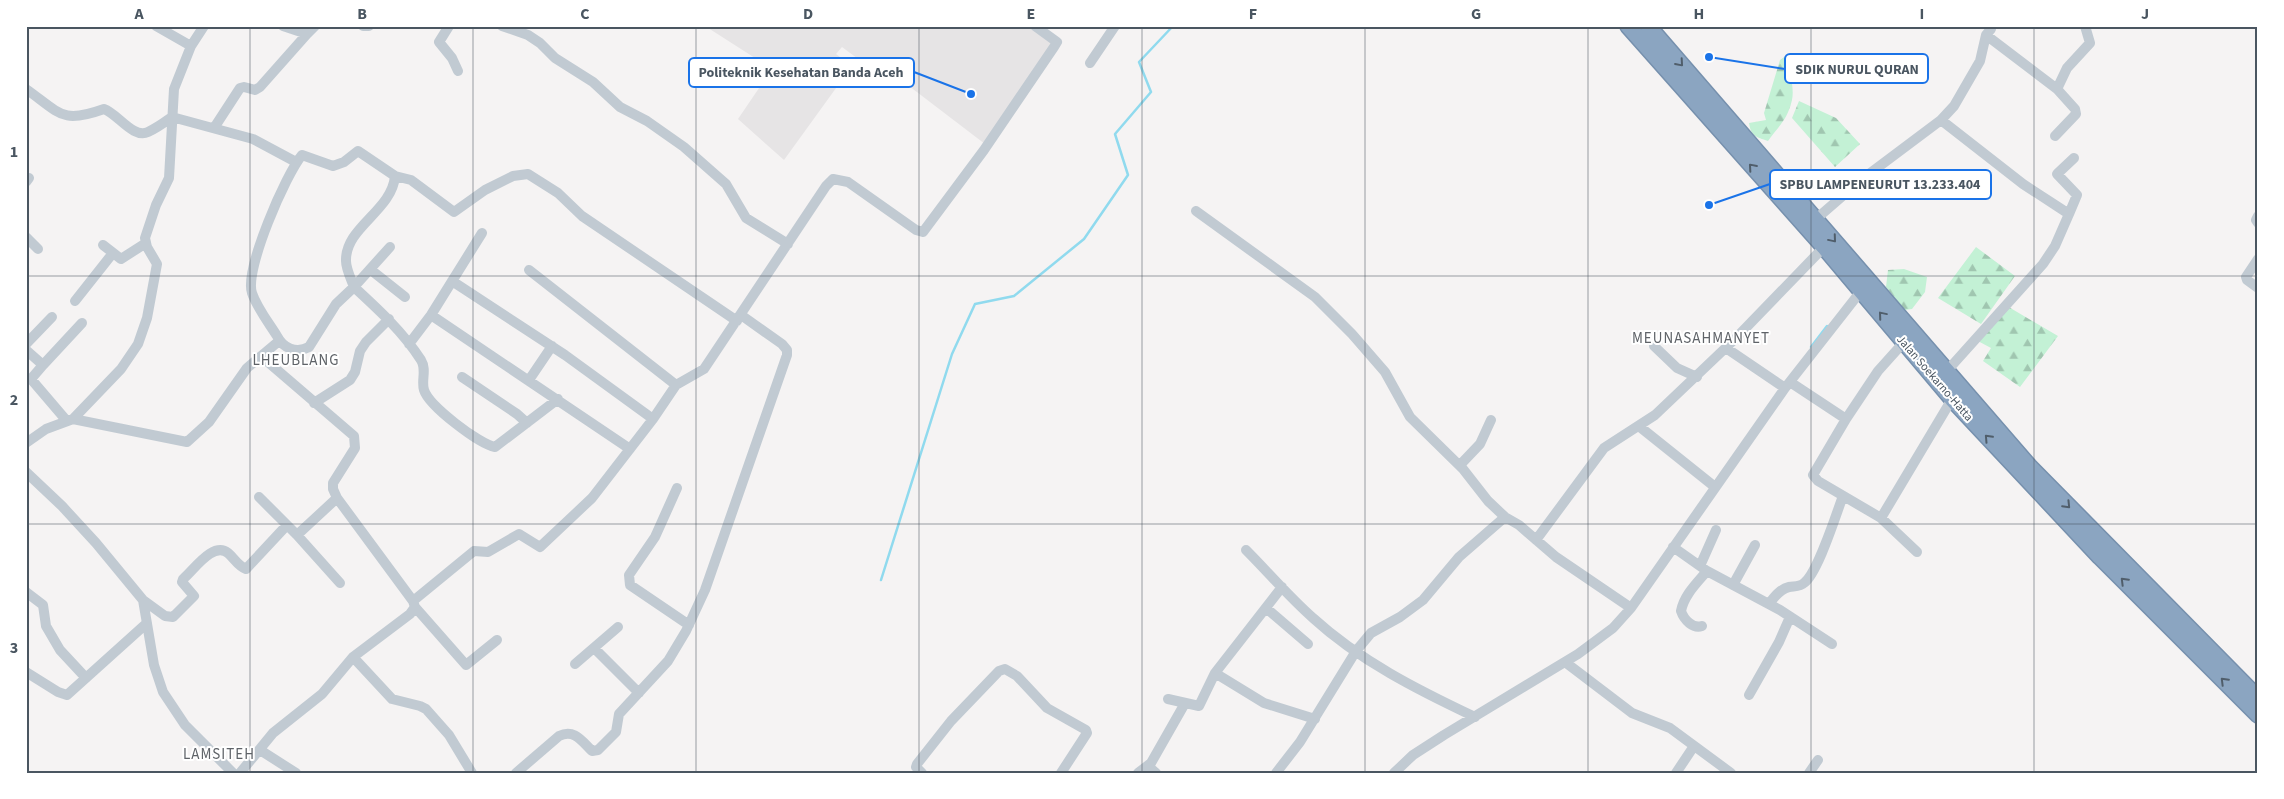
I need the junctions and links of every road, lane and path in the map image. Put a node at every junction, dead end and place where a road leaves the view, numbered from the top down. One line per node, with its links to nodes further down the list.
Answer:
1 (156, 26): 17 (street)
2 (204, 26): 17 (street)
3 (284, 26): 16 (street)
4 (316, 26): 16 (street)
5 (363, 26): 6 (street)
6 (369, 26)
7 (449, 26): 20 (street)
8 (502, 26): 14 (street)
9 (1035, 26): 38 (street)
10 (1115, 26): 19 (street)
11 (1628, 26): 18 (highway, Jalan Soekarno-Hatta)
12 (1648, 26): 18 (highway, Jalan Soekarno-Hatta)
13 (2085, 26): 22 (street)
14 (521, 29): 38 (street)
15 (1988, 31): 22 (street); 24 (street)
16 (307, 34): 25 (street)
17 (191, 46): 23 (street)
18 (1660, 51): 33 (highway, Jalan Soekarno-Hatta, one-way to 33); 41 (highway, Jalan Soekarno-Hatta, one-way to 18)
19 (1090, 63)
20 (458, 71)
21 (26, 89): 23 (street)
22 (2056, 89): 26 (street)
23 (172, 117): 25 (street); 37 (street)
24 (1941, 120): 31 (street); 33 (street)
25 (214, 128): 28 (street)
26 (2055, 136)
27 (2074, 158): 31 (street)
28 (296, 162): 29 (street); 59 (street)
29 (395, 176): 49 (street); 56 (street)
30 (1196, 210): 86 (street)
31 (2069, 214): 69 (street)
32 (2258, 216): 34 (street)
33 (1816, 219): 47 (highway, Jalan Soekarno-Hatta, one-way to 47)
34 (2258, 223)
35 (482, 233): 48 (street)
36 (26, 237): 42 (street)
37 (146, 243): 43 (street); 80 (street)
38 (788, 244): 56 (street)
39 (103, 245): 43 (street)
40 (390, 246): 45 (street)
41 (1824, 247): 47 (highway, Jalan Soekarno-Hatta); 65 (street)
42 (38, 249)
43 (114, 253): 53 (street)
44 (2258, 259): 50 (street)
45 (371, 270): 49 (street); 52 (street)
46 (529, 270): 73 (street)
47 (1855, 275): 51 (highway, Jalan Soekarno-Hatta); 69 (highway, Jalan Soekarno-Hatta)
48 (452, 281): 54 (street); 63 (street)
49 (354, 286): 57 (street); 59 (street)
50 (2258, 288)
51 (1861, 291): 60 (highway, Jalan Soekarno-Hatta, one-way to 51); 74 (street)
52 (406, 298)
53 (75, 301)
54 (431, 315): 62 (street); 72 (street)
55 (52, 317): 61 (street)
56 (739, 318): 73 (street); 115 (street)
57 (389, 319): 62 (street); 77 (street)
58 (82, 323): 68 (street)
59 (279, 341): 67 (street)
60 (1904, 342): 76 (highway, Jalan Soekarno-Hatta); 79 (street)
61 (26, 344)
62 (410, 344): 82 (street)
63 (552, 346): 72 (street); 78 (street)
64 (1654, 346): 71 (street)
65 (1726, 348): 71 (street); 74 (street)
66 (26, 350): 68 (street)
67 (262, 357): 77 (street); 80 (street)
68 (43, 365): 80 (street)
69 (1946, 372): 112 (highway, Jalan Soekarno-Hatta, one-way to 112)
70 (462, 377): 82 (street)
71 (1697, 377): 83 (street)
72 (529, 380): 75 (street)
73 (676, 385): 78 (street)
74 (1784, 385): 79 (street); 88 (street)
75 (558, 399): 82 (street); 85 (street)
76 (1952, 399): 94 (street); 112 (highway, Jalan Soekarno-Hatta, one-way to 76)
77 (314, 403): 92 (street)
78 (653, 419): 85 (street)
79 (1846, 419): 90 (street)
80 (70, 420): 84 (street)
81 (1491, 420): 86 (street)
82 (527, 423)
83 (1640, 427): 88 (street); 98 (street)
84 (26, 443)
85 (630, 449): 108 (street)
86 (1460, 465): 93 (street)
87 (26, 472): 113 (street)
88 (1712, 484): 100 (street)
89 (678, 488): 115 (street)
90 (1844, 496): 94 (street); 109 (street)
91 (259, 497): 95 (street)
92 (337, 498): 97 (street); 108 (street)
93 (1505, 517): 98 (street); 123 (street)
94 (1882, 518): 102 (street)
95 (287, 525): 97 (street); 113 (street)
96 (1716, 530): 103 (street)
97 (297, 535): 104 (street)
98 (1536, 540): 110 (street)
99 (1755, 546): 105 (street)
100 (1673, 547): 103 (street); 110 (street)
101 (1246, 550): 106 (street)
102 (1917, 552)
103 (1703, 568): 105 (street); 116 (street)
104 (340, 583)
105 (1733, 585): 109 (street)
106 (1282, 587): 111 (street); 123 (street)
107 (26, 592): 129 (street)
108 (414, 604): 119 (street); 124 (street)
109 (1769, 604): 114 (street)
110 (1627, 605): 125 (street)
111 (1266, 608): 120 (street); 128 (street)
112 (2161, 608): 117 (highway, Jalan Soekarno-Hatta)
113 (146, 612): 129 (street); 142 (street)
114 (1790, 617): 121 (street); 131 (street)
115 (689, 625): 130 (street)
116 (1702, 626)
117 (2178, 626): 132 (highway, Jalan Soekarno-Hatta); 135 (highway, Jalan Soekarno-Hatta, one-way to 117)
118 (618, 627): 122 (street)
119 (497, 640)
120 (1308, 644)
121 (1832, 644)
122 (594, 648): 126 (street); 130 (street)
123 (1356, 651): 136 (street); 137 (street)
124 (353, 657): 139 (street); 145 (street)
125 (1565, 662): 136 (street); 138 (street)
126 (575, 664)
127 (26, 672): 129 (street)
128 (1215, 673): 134 (street); 137 (street)
129 (86, 678)
130 (639, 693): 146 (street)
131 (1749, 695)
132 (2258, 698)
133 (1168, 699): 134 (street)
134 (1184, 705): 141 (street)
135 (2258, 715)
136 (1475, 717): 151 (street)
137 (1315, 719): 150 (street)
138 (1694, 746): 152 (street); 153 (street)
139 (260, 750): 143 (street); 144 (street)
140 (1818, 760): 154 (street)
141 (1152, 770): 149 (street)
142 (233, 773)
143 (240, 773)
144 (296, 773)
145 (472, 773)
146 (516, 773)
147 (922, 773): 148 (street)
148 (1062, 773)
149 (1138, 773)
150 (1276, 773)
151 (1394, 773)
152 (1676, 773)
153 (1731, 773)
154 (1809, 773)

